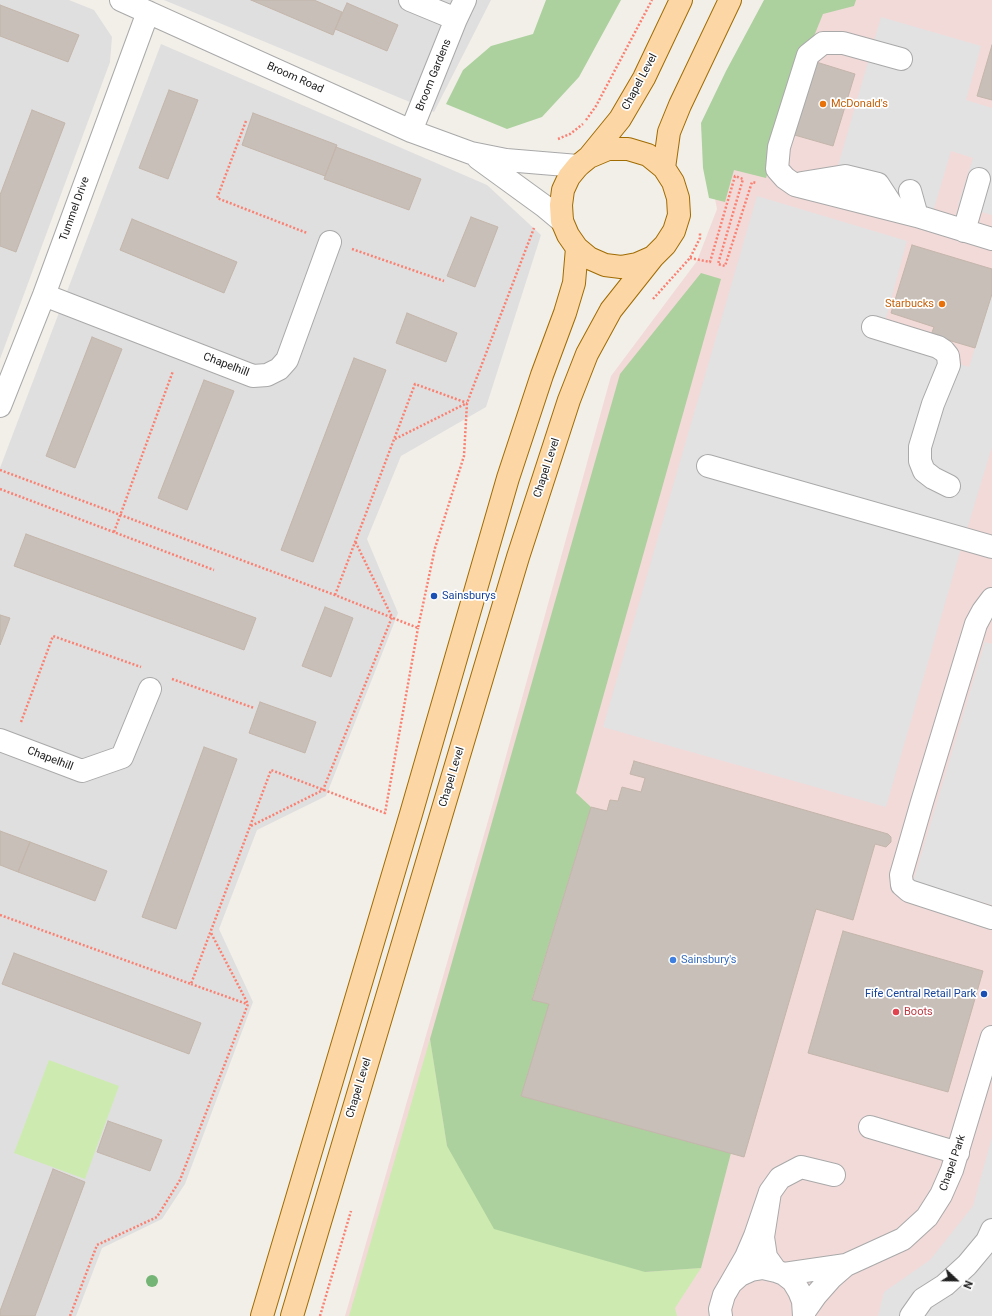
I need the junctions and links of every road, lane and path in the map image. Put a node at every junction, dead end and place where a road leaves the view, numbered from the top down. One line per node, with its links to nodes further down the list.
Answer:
1 (121, 0): 7 (street, Broom Road)
2 (410, 0): 6 (street, Broom Gardens)
3 (652, 0): 13 (path)
4 (681, 0): 12 (main road, Chapel Level)
5 (730, 0): 14 (main road)
6 (460, 10): 10 (street, Broom Gardens)
7 (148, 12): 10 (street, Broom Road); 29 (street, Tummel Drive)
8 (901, 59): 18 (street)
9 (246, 121): 24 (path)
10 (411, 131): 11 (street, Broom Road)
11 (470, 153): 13 (street, Broom Road); 19 (street, Broom Road)
12 (583, 161): 13 (street, Broom Road); 14 (main road, Chapel Level); 19 (main road, Chapel Level)
13 (536, 163)
14 (664, 168): 26 (main road, Chapel Level)
15 (979, 179): 22 (street)
16 (757, 184): 27 (path)
17 (910, 191): 18 (street)
18 (917, 216): 22 (street)
19 (562, 221): 25 (main road, Chapel Level)
20 (536, 224): 33 (path)
21 (701, 230): 27 (path)
22 (964, 231): 23 (street)
23 (992, 239)
24 (330, 242): 28 (path); 32 (street, Chapelhill)
25 (576, 248): 26 (main road, Chapel Level); 73 (main road)
26 (652, 257): 74 (main road, Chapel Level)
27 (690, 258): 30 (path)
28 (444, 281)
29 (44, 295): 32 (street, Chapelhill); 34 (street, Tummel Drive)
30 (648, 304)
31 (873, 327): 38 (street)
32 (181, 348): 40 (path)
33 (467, 403): 35 (path); 35 (path); 48 (path)
34 (0, 406)
35 (394, 440): 42 (path)
36 (708, 466): 43 (street)
37 (0, 470): 40 (path)
38 (949, 486)
39 (0, 489): 41 (path)
40 (120, 515): 41 (path); 45 (path)
41 (114, 532): 44 (path)
42 (355, 541): 45 (path); 47 (path)
43 (992, 547)
44 (214, 570)
45 (334, 595): 47 (path)
46 (992, 599): 57 (street)
47 (392, 617): 48 (path); 54 (path)
48 (418, 628): 54 (path)
49 (142, 668): 53 (path)
50 (171, 678): 52 (path)
51 (150, 689): 53 (street, Chapelhill)
52 (254, 708)
53 (6, 742)
54 (324, 790): 55 (path); 55 (path)
55 (251, 826): 58 (path)
56 (0, 915): 59 (path)
57 (992, 918)
58 (211, 932): 59 (path); 60 (path)
59 (191, 984): 60 (path)
60 (248, 1004): 72 (path)
61 (992, 1037): 63 (street, Chapel Park)
62 (870, 1127): 63 (street)
63 (958, 1153): 68 (street, Chapel Park)
64 (834, 1175): 65 (street)
65 (770, 1192): 69 (street); 70 (street)
66 (351, 1209): 75 (path)
67 (992, 1230): 77 (street)
68 (846, 1266): 69 (street, Chapel Park); 71 (street, Chapel Park)
69 (780, 1272): 70 (street, Chapel Park); 71 (street, Chapel Park)
70 (731, 1283): 76 (street, Chapel Park)
71 (804, 1314)
72 (70, 1316)
73 (262, 1316)
74 (292, 1316)
75 (320, 1316)
76 (721, 1316)
77 (911, 1316)

